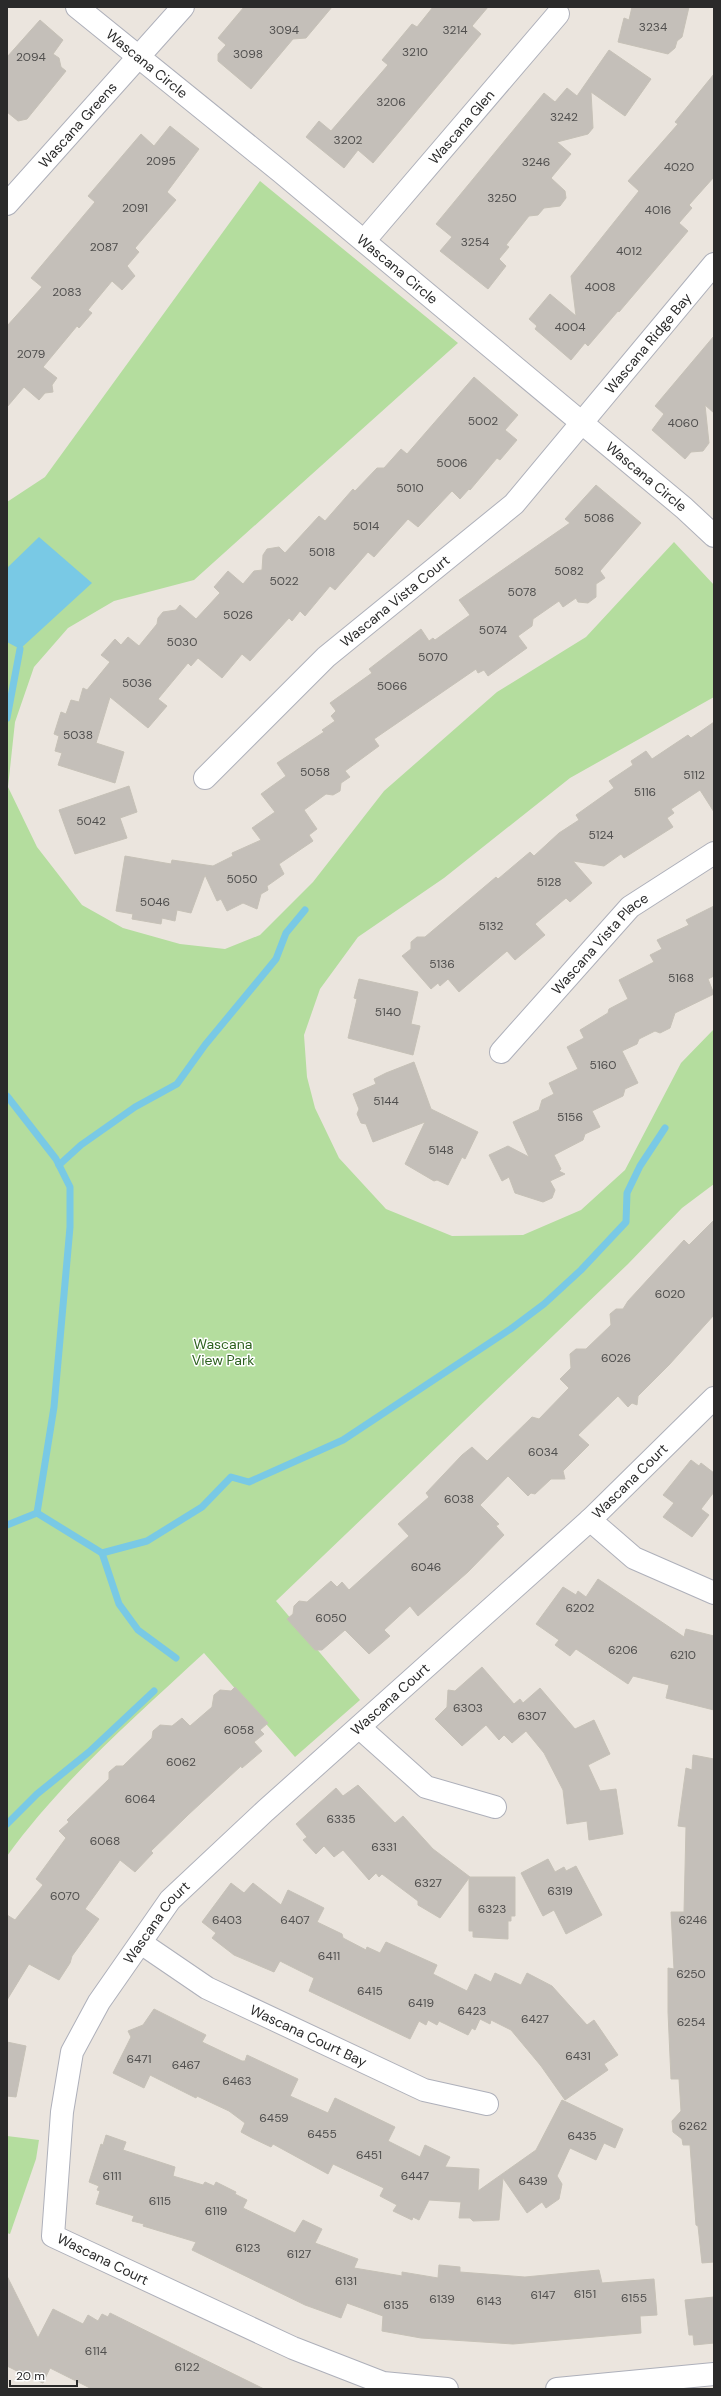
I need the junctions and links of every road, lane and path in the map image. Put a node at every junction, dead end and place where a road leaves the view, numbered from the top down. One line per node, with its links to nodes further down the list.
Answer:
1 (77, 7): 4 (street, Wascana Circle)
2 (183, 7): 4 (street)
3 (558, 14): 6 (street, Wascana Glen)
4 (138, 58): 5 (street, Wascana Greens); 6 (street, Wascana Circle)
5 (10, 193)
6 (364, 241): 8 (street, Wascana Circle)
7 (714, 264): 8 (street, Wascana Ridge Bay)
8 (582, 422): 9 (street, Wascana Circle); 10 (street, Wascana Vista Court)
9 (714, 536)
10 (205, 778)
11 (714, 853): 12 (street, Wascana Vista Place)
12 (501, 1052)
13 (714, 1398): 14 (street, Wascana Court)
14 (590, 1520): 15 (street); 16 (street, Wascana Court)
15 (714, 1592)
16 (360, 1728): 17 (street); 18 (street, Wascana Court)
17 (495, 1807)
18 (141, 1943): 19 (street, Wascana Court Bay); 21 (street, Wascana Court)
19 (487, 2104)
20 (714, 2374): 22 (street)
21 (447, 2389)
22 (557, 2389)

